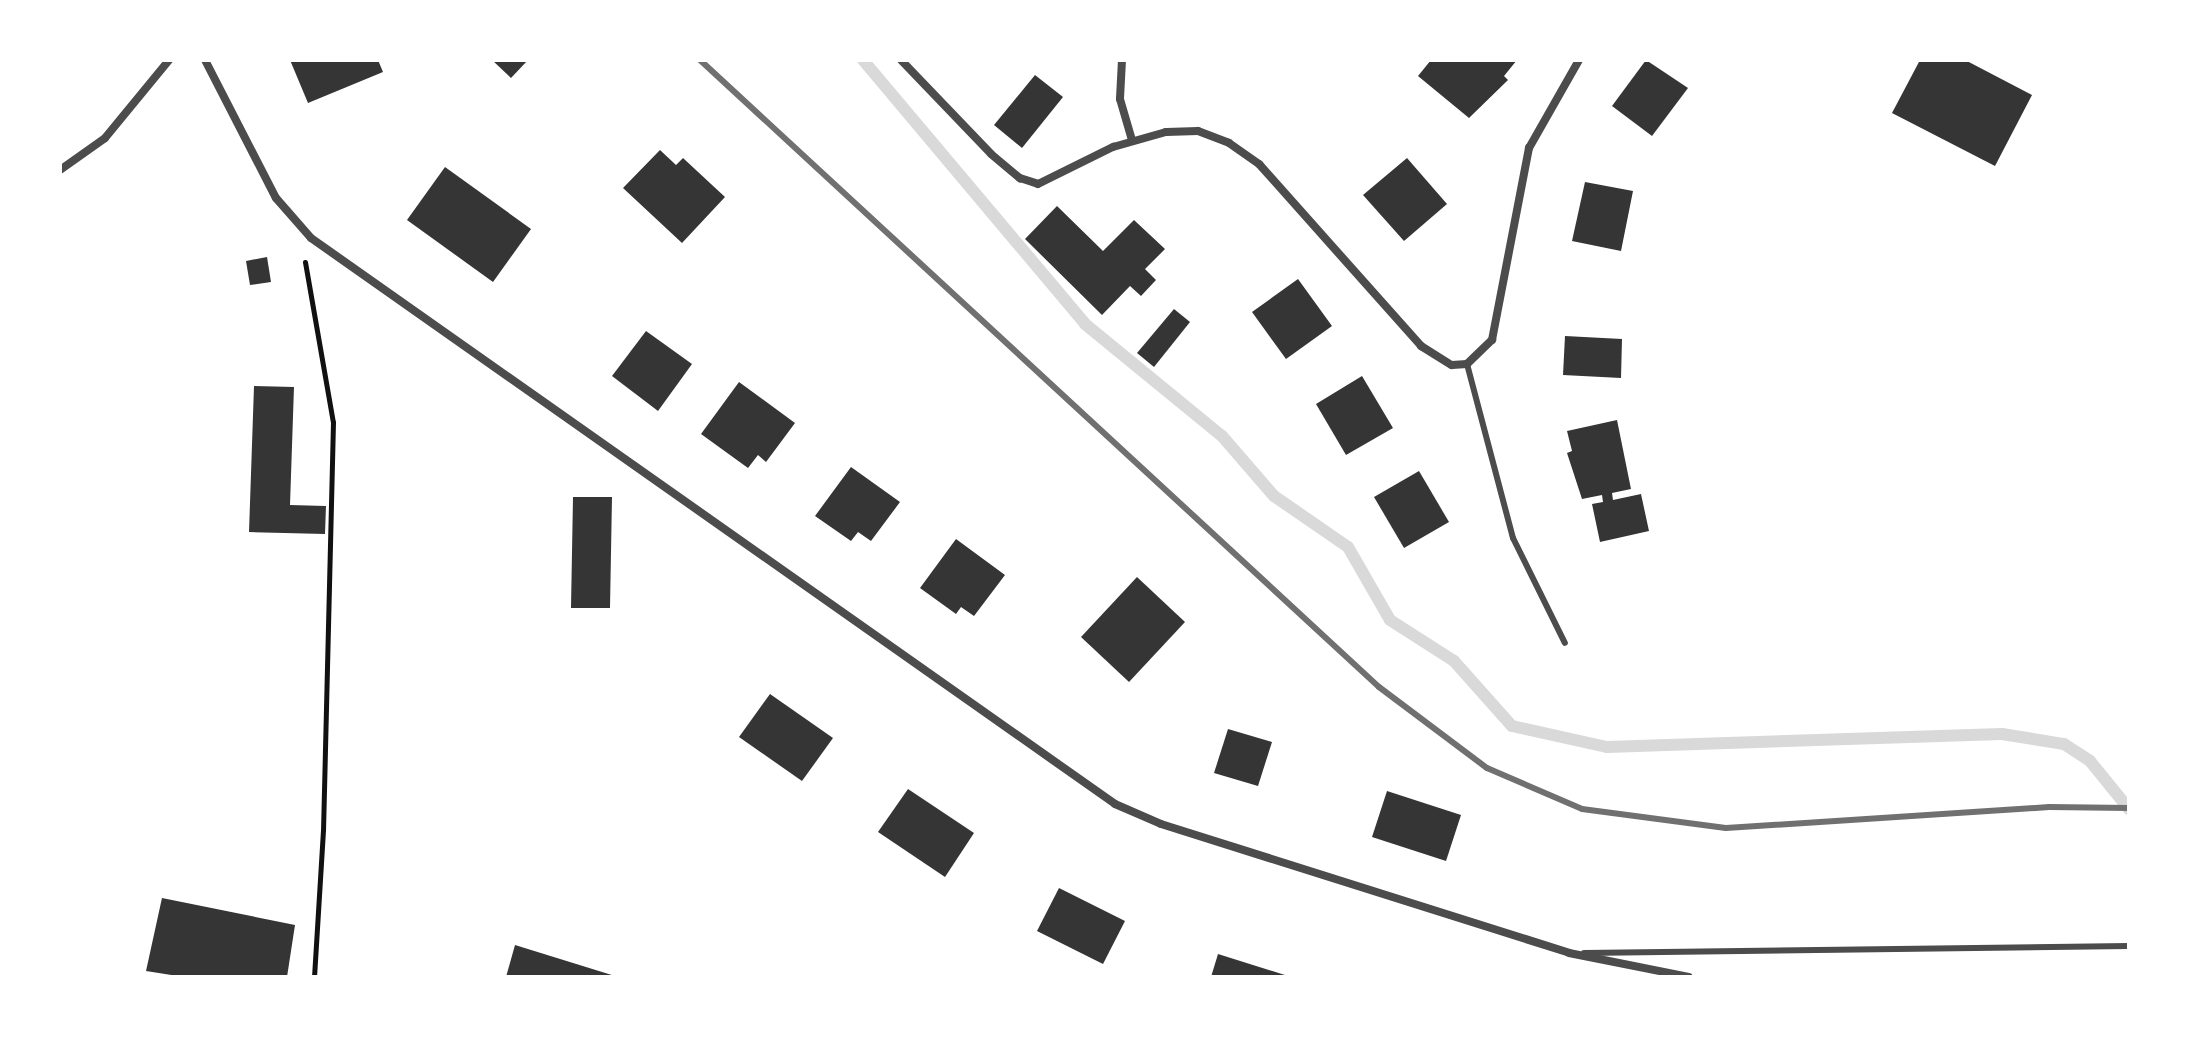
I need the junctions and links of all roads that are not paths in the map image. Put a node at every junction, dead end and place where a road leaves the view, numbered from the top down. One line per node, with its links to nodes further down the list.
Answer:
1 (169, 60): 7 (street)
2 (205, 60): 11 (street)
3 (901, 60): 6 (street)
4 (1122, 60): 6 (street)
5 (1579, 60): 8 (street)
6 (1132, 140): 8 (street)
7 (60, 170)
8 (1467, 364): 9 (lane)
9 (1565, 643)
10 (2129, 946): 11 (lane)
11 (1569, 953): 12 (street)
12 (1689, 977)

